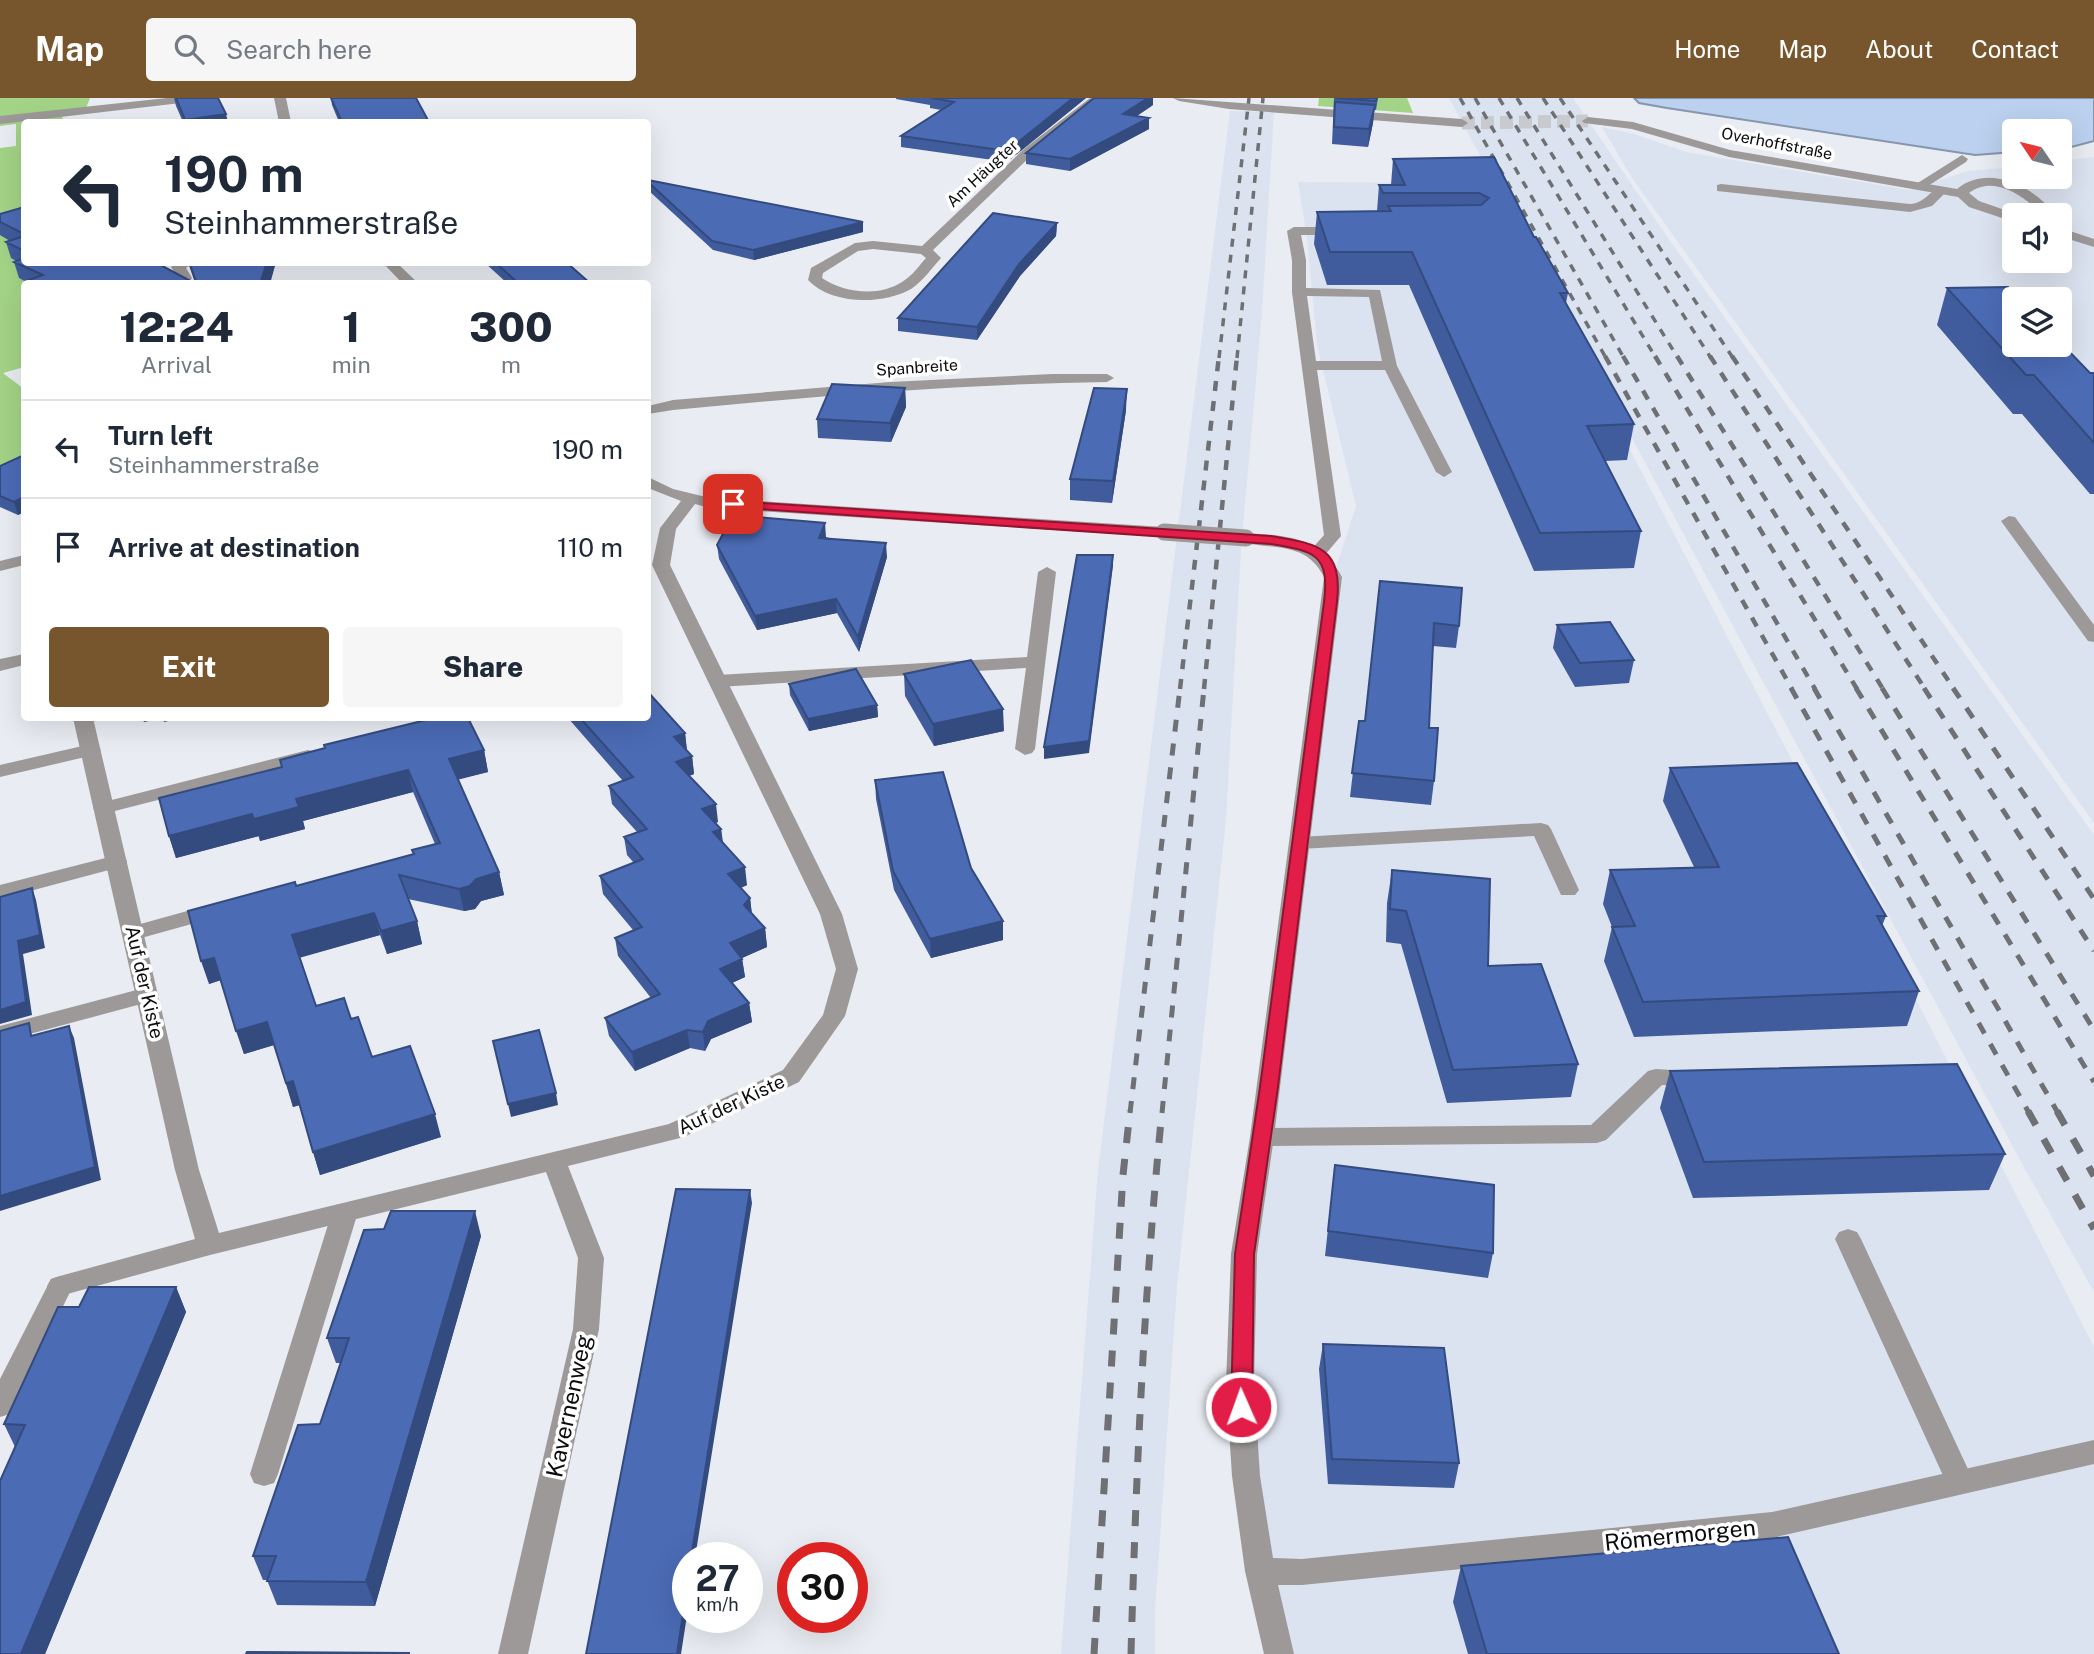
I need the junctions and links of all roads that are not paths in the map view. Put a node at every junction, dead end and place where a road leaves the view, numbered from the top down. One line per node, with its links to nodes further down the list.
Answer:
1 (198, 98): 6 (street)
2 (280, 98): 5 (street)
3 (1097, 98): 19 (street, Am Häugter)
4 (1179, 98): 8 (street)
5 (284, 119)
6 (0, 120)
7 (1588, 121): 10 (street, Overhoffstraße)
8 (1462, 123)
9 (1962, 159): 10 (street)
10 (1919, 187): 12 (street, Overhoffstraße)
11 (1721, 188): 12 (street)
12 (1941, 191): 13 (street, Overhoffstraße)
13 (1962, 194): 14 (street, Overhoffstraße); 15 (street, Overhoffstraße)
14 (2039, 203)
15 (2002, 214)
16 (1356, 231): 24 (street)
17 (2072, 235): 18 (street)
18 (2094, 243)
19 (925, 250): 19 (street, Am Häugter)
20 (180, 266): 22 (street)
21 (392, 266): 23 (street)
22 (185, 278)
23 (408, 280)
24 (1298, 292): 25 (street); 26 (street)
25 (1309, 365): 26 (street); 33 (street)
26 (1390, 366): 29 (street)
27 (1107, 377): 28 (street, Spanbreite)
28 (651, 410)
29 (1444, 472)
30 (651, 483): 31 (street)
31 (691, 499): 33 (street, bridge); 41 (street, Auf der Kiste)
32 (2009, 521): 37 (street)
33 (1318, 552): 48 (street)
34 (21, 561): 35 (street)
35 (0, 566)
36 (1047, 572): 39 (street)
37 (2094, 637)
38 (21, 661): 40 (street)
39 (1035, 663): 41 (street); 43 (street)
40 (0, 665)
41 (718, 681): 58 (street, Auf der Kiste)
42 (84, 721): 44 (street, Auf der Kiste)
43 (1025, 749)
44 (91, 750): 46 (street); 47 (street, Auf der Kiste)
45 (328, 751): 47 (street)
46 (0, 771)
47 (103, 808): 49 (street, Auf der Kiste)
48 (1300, 843): 50 (street); 57 (street)
49 (117, 861): 51 (street); 53 (street, Auf der Kiste)
50 (1569, 890)
51 (0, 892)
52 (239, 904): 53 (street)
53 (134, 933): 54 (street, Auf der Kiste)
54 (148, 995): 55 (street); 61 (street, Auf der Kiste)
55 (0, 1034)
56 (1718, 1078): 57 (street)
57 (1262, 1137): 66 (street)
58 (554, 1161): 59 (street, Auf der Kiste); 67 (street, Kavernenweg)
59 (345, 1212): 61 (street, Auf der Kiste); 64 (street)
60 (1848, 1239): 65 (street)
61 (210, 1245): 62 (street, Auf der Kiste)
62 (0, 1406)
63 (2094, 1452): 65 (street, Römermorgen)
64 (264, 1474)
65 (1960, 1482): 66 (street, Römermorgen)
66 (1260, 1572): 68 (street)
67 (513, 1654)
68 (1279, 1654)

